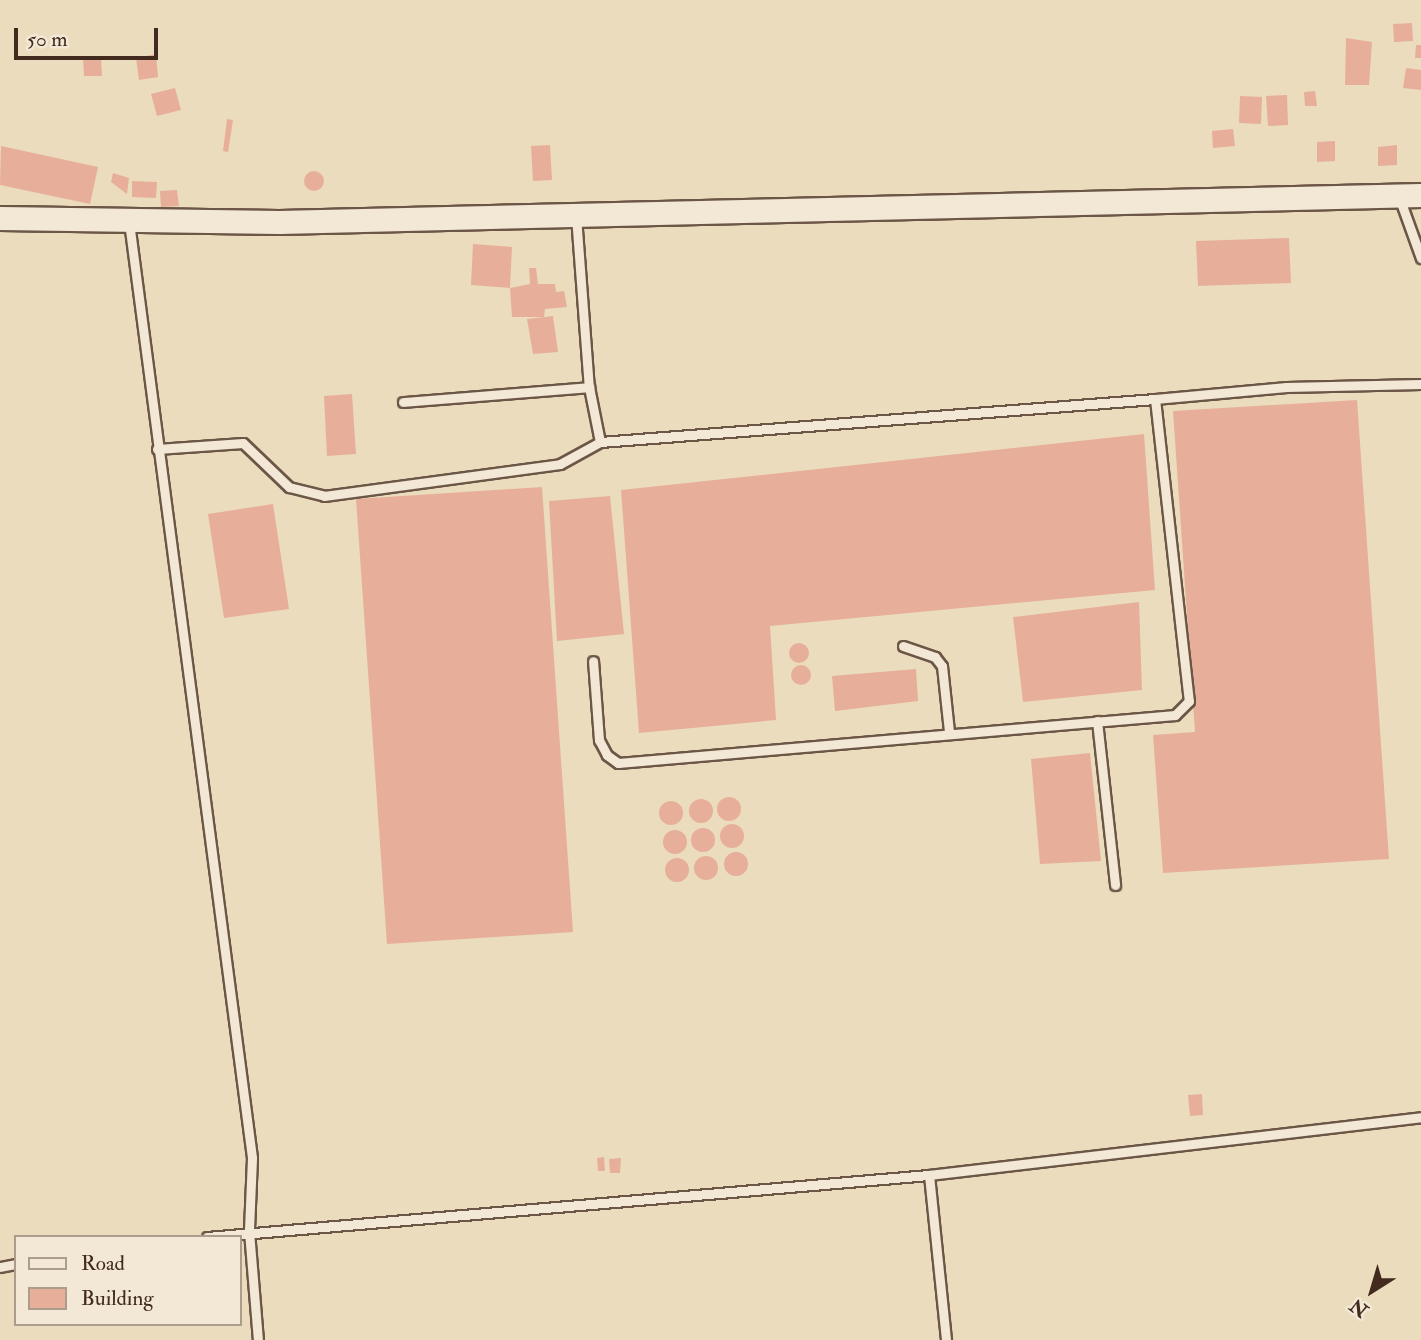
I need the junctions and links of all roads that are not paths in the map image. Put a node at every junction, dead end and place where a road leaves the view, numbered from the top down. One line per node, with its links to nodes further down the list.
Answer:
1 (1410, 195): 2 (street); 5 (lane)
2 (576, 212): 4 (street); 7 (lane)
3 (0, 218): 4 (street)
4 (129, 222): 11 (lane)
5 (1421, 258)
6 (1421, 384): 8 (lane)
7 (589, 387): 9 (lane); 10 (lane)
8 (1156, 398): 10 (lane); 14 (lane)
9 (402, 402)
10 (600, 442): 11 (lane)
11 (157, 449): 19 (lane)
12 (903, 646): 15 (lane)
13 (593, 660): 15 (lane)
14 (1097, 721): 15 (lane); 16 (lane)
15 (949, 731)
16 (1115, 885)
17 (1421, 1117): 18 (lane)
18 (929, 1175): 19 (lane); 22 (lane)
19 (249, 1231): 20 (lane); 21 (lane)
20 (221, 1235)
21 (258, 1340)
22 (946, 1340)

